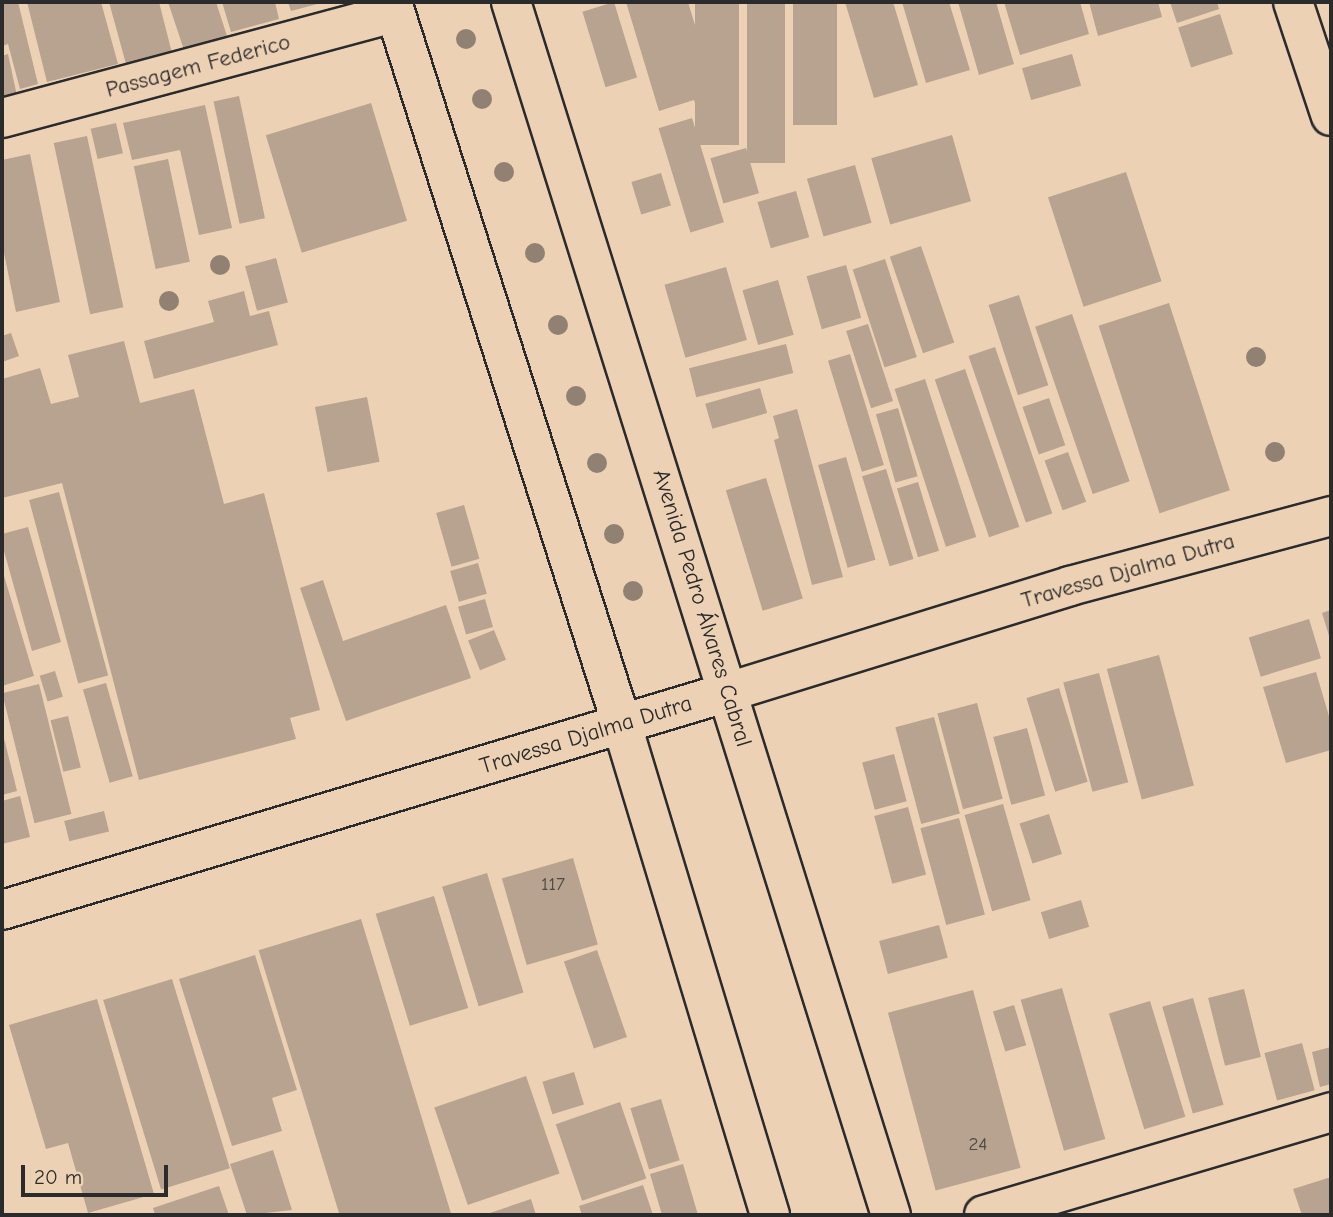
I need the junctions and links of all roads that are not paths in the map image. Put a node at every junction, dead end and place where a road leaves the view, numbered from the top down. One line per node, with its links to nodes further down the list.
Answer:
1 (511, 2): 7 (main road, Avenida Pedro Álvares Cabral)
2 (1293, 2): 4 (main road)
3 (393, 7): 5 (main road, Passagem Federico); 8 (main road)
4 (1331, 116)
5 (2, 118)
6 (1331, 516): 7 (main road, Travessa Djalma Dutra)
7 (728, 692): 8 (main road, Travessa Djalma Dutra); 12 (main road, Avenida Pedro Álvares Cabral)
8 (622, 725): 9 (main road, Travessa Djalma Dutra); 11 (main road)
9 (2, 910)
10 (1331, 1112): 13 (main road)
11 (770, 1215)
12 (891, 1215)
13 (984, 1215)

